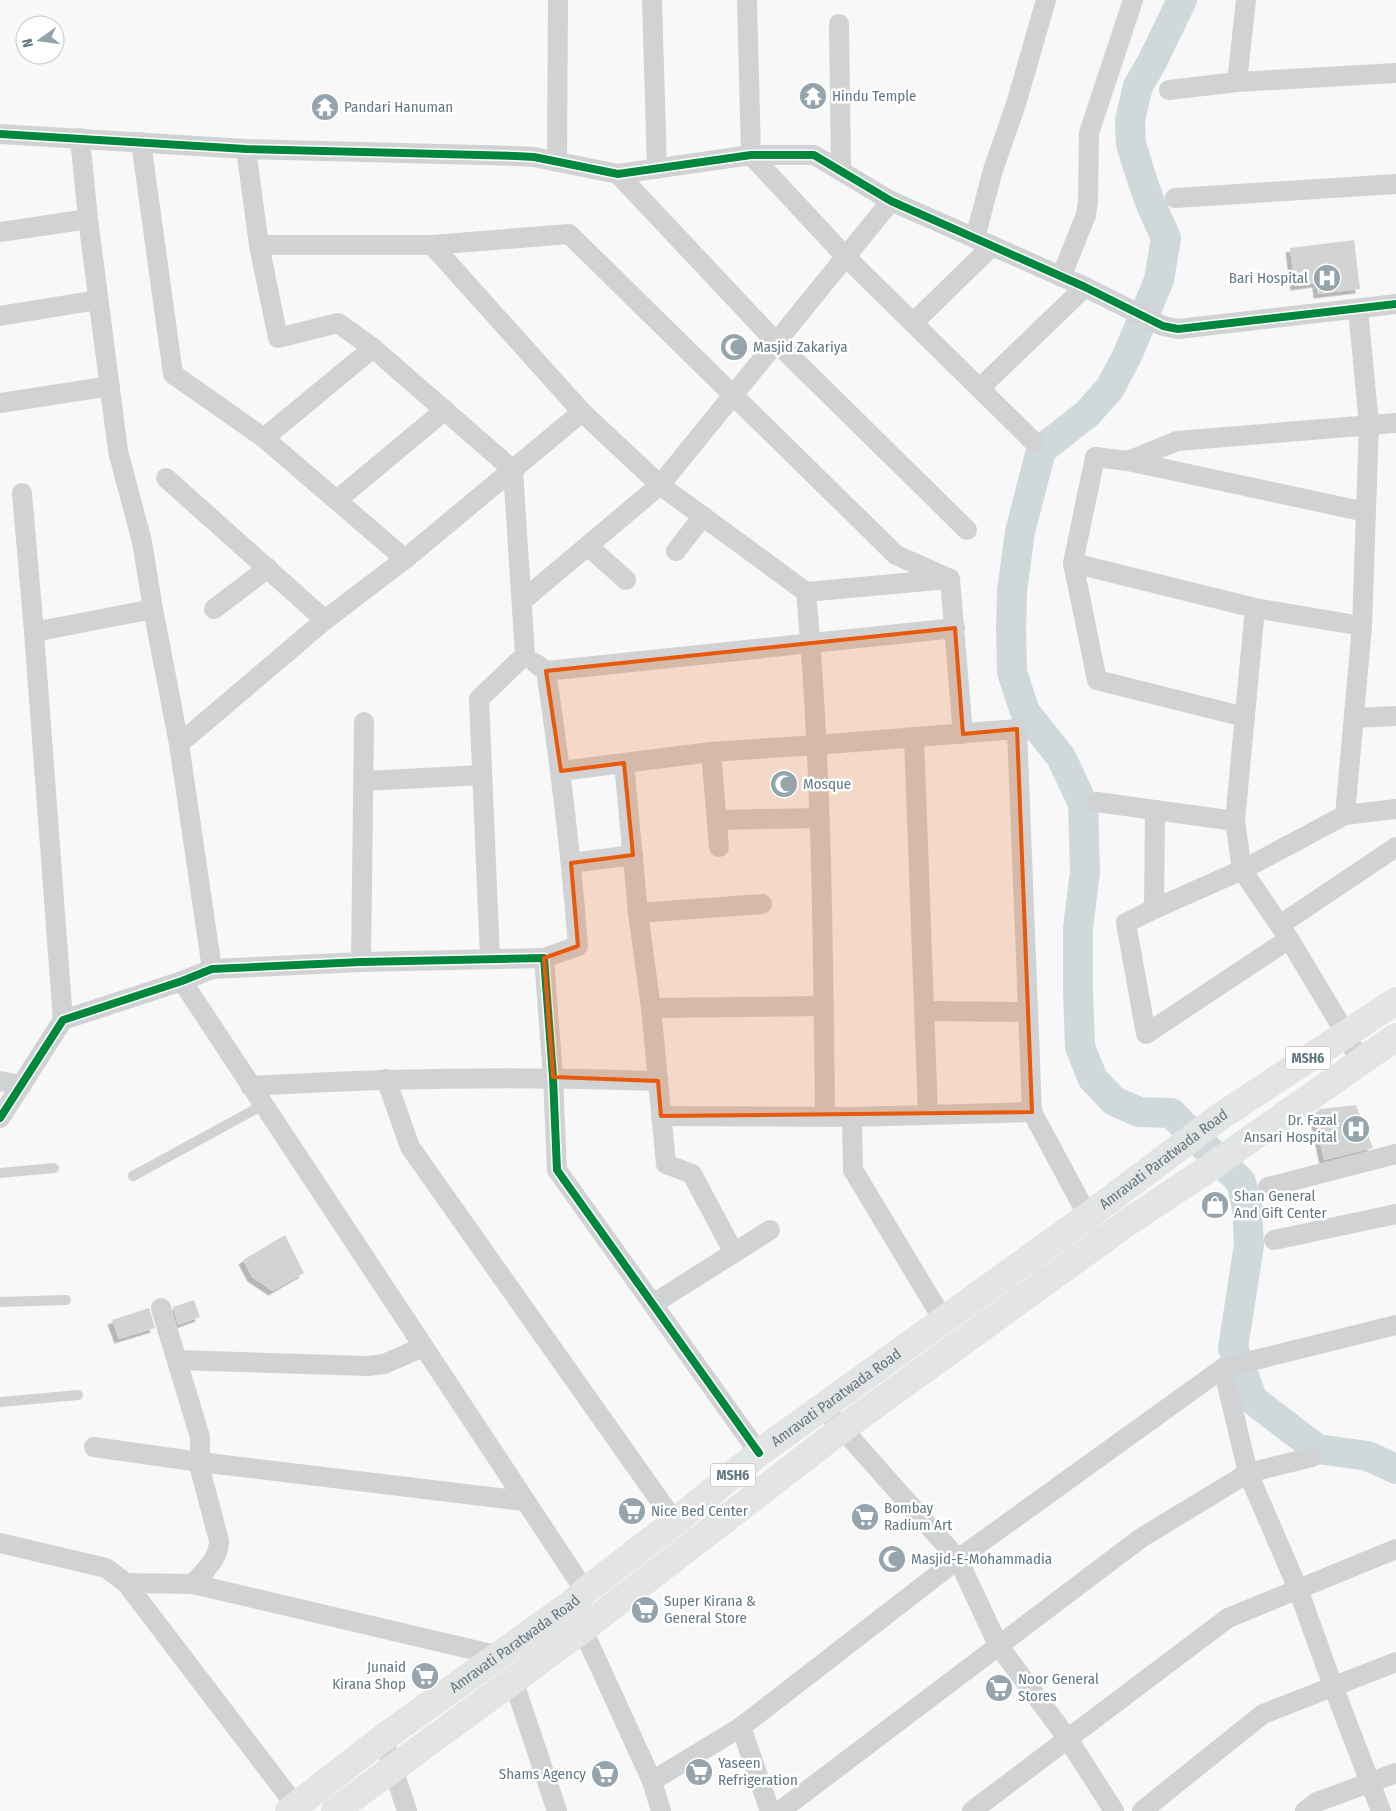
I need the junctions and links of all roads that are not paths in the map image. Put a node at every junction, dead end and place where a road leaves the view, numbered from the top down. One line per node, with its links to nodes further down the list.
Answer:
1 (558, 0): 16 (street)
2 (652, 0): 17 (street)
3 (747, 0): 15 (street)
4 (1046, 0): 25 (street)
5 (1133, 0): 29 (street)
6 (1246, 0): 9 (street)
7 (839, 24): 18 (street)
8 (1396, 73): 9 (street)
9 (1237, 82): 10 (street)
10 (1169, 90)
11 (0, 134): 12 (street)
12 (80, 138): 13 (street); 23 (street)
13 (141, 142): 14 (street); 46 (street)
14 (246, 149): 16 (street); 26 (street)
15 (751, 155): 17 (street); 18 (street); 28 (street)
16 (557, 162): 19 (street)
17 (657, 169): 19 (street)
18 (841, 171): 22 (street)
19 (618, 174): 36 (street)
20 (1396, 184): 21 (street)
21 (1175, 198)
22 (891, 201): 25 (street); 28 (street)
23 (88, 219): 24 (street); 31 (street)
24 (0, 232)
25 (984, 242): 29 (street); 35 (street)
26 (259, 245): 27 (street); 37 (street)
27 (432, 245): 40 (street); 43 (street)
28 (846, 257): 35 (street); 36 (street)
29 (1061, 277): 30 (street)
30 (1085, 287): 33 (street); 39 (street)
31 (98, 300): 34 (street); 38 (street)
32 (1396, 304): 33 (street)
33 (1358, 309): 45 (street)
34 (0, 316)
35 (913, 323): 39 (street)
36 (776, 342): 40 (street); 56 (street)
37 (373, 348): 42 (street); 46 (street)
38 (110, 386): 41 (street); 68 (street)
39 (980, 388): 47 (street)
40 (733, 396): 51 (street); 62 (street)
41 (0, 403)
42 (445, 410): 49 (street); 53 (street)
43 (582, 412): 49 (street); 51 (street)
44 (1396, 423): 45 (street)
45 (1369, 425): 48 (street); 54 (street)
46 (264, 438): 53 (street)
47 (1034, 442)
48 (1128, 461): 54 (street); 60 (street)
49 (513, 470): 59 (street); 65 (street)
50 (166, 478): 61 (street)
51 (660, 485): 55 (street); 57 (street)
52 (22, 493): 72 (street)
53 (336, 500): 59 (street)
54 (1366, 512): 70 (street)
55 (702, 516): 58 (street); 64 (street)
56 (967, 530)
57 (588, 546): 63 (street); 65 (street)
58 (676, 551)
59 (405, 560): 69 (street)
60 (1073, 563): 67 (street); 77 (street)
61 (268, 568): 66 (street); 69 (street)
62 (950, 579): 64 (street); 71 (street)
63 (626, 580)
64 (806, 592): 73 (street)
65 (522, 601): 74 (street)
66 (214, 608)
67 (1255, 608): 70 (street); 77 (street)
68 (153, 609): 72 (street); 82 (street)
69 (325, 620): 82 (street)
70 (1362, 626): 78 (street)
71 (955, 628): 73 (street); 80 (street)
72 (34, 632): 115 (street)
73 (811, 643): 75 (street); 83 (street)
74 (525, 655): 75 (street); 87 (street)
75 (546, 671): 86 (street)
76 (1396, 716): 78 (street)
77 (1245, 717): 95 (street)
78 (1354, 718): 92 (street)
79 (364, 722): 88 (street)
80 (963, 734): 81 (street); 114 (street)
81 (914, 738): 83 (street); 113 (street)
82 (179, 744): 108 (street)
83 (816, 745): 84 (street); 93 (street)
84 (711, 752): 85 (street); 94 (street)
85 (624, 763): 86 (street); 98 (street)
86 (561, 770): 99 (street)
87 (482, 775): 88 (street); 105 (street)
88 (364, 781): 107 (street)
89 (1097, 802): 91 (street)
90 (1396, 809): 92 (street)
91 (1155, 810): 95 (street); 102 (street)
92 (1345, 815): 100 (street)
93 (819, 818): 94 (street); 111 (street)
94 (717, 820): 96 (street)
95 (1235, 821): 100 (street)
96 (719, 846)
97 (1396, 847): 104 (street)
98 (633, 855): 99 (street); 103 (street)
99 (571, 863): 106 (street)
100 (1242, 870): 102 (street); 104 (street)
101 (762, 904): 103 (street)
102 (1154, 909): 104 (street)
103 (638, 913): 112 (street)
104 (1285, 932): 116 (street)
105 (490, 958): 106 (street); 107 (street)
106 (544, 958): 119 (street)
107 (361, 962): 108 (street)
108 (212, 969): 109 (street)
109 (182, 981): 115 (street); 124 (street)
110 (1396, 1001): 116 (main road, Amravati Paratwada Road / MSH6)
111 (824, 1006): 112 (street); 129 (street)
112 (651, 1008): 122 (street)
113 (924, 1011): 114 (street); 127 (street)
114 (1028, 1012): 126 (street)
115 (63, 1020): 123 (street)
116 (1346, 1034): 118 (street); 138 (main road, Amravati Paratwada Road / MSH6)
117 (1396, 1037): 118 (main road, Amravati Paratwada Road / MSH6)
118 (1360, 1062): 154 (main road, Amravati Paratwada Road / MSH6)
119 (553, 1077): 120 (street); 122 (street); 144 (street)
120 (386, 1079): 124 (street); 161 (street)
121 (0, 1081): 123 (street)
122 (658, 1081): 128 (street)
123 (22, 1085): 131 (street)
124 (250, 1086): 125 (street)
125 (263, 1105): 135 (lane); 148 (street)
126 (1032, 1112): 127 (street); 138 (street)
127 (928, 1114): 130 (street)
128 (661, 1116): 129 (street); 141 (street)
129 (825, 1117): 130 (street)
130 (852, 1117): 146 (street)
131 (0, 1118)
132 (1396, 1154): 136 (street)
133 (54, 1168): 134 (lane)
134 (0, 1174)
135 (133, 1176)
136 (1268, 1186)
137 (1396, 1214): 140 (street)
138 (1088, 1216): 146 (main road, Amravati Paratwada Road / MSH6)
139 (770, 1230): 141 (street)
140 (1274, 1240)
141 (734, 1253): 144 (street)
142 (66, 1300): 143 (lane)
143 (0, 1302)
144 (653, 1304): 156 (street)
145 (161, 1308): 149 (street)
146 (944, 1321): 153 (main road, Amravati Paratwada Road / MSH6)
147 (1396, 1325): 150 (street)
148 (423, 1347): 149 (street); 160 (street)
149 (177, 1360): 158 (street)
150 (1228, 1366): 159 (street); 164 (street)
151 (78, 1395): 152 (lane)
152 (0, 1402)
153 (823, 1407): 154 (street); 156 (main road, Amravati Paratwada Road / MSH6)
154 (842, 1429): 164 (street); 169 (main road, Amravati Paratwada Road / MSH6)
155 (94, 1448): 158 (street)
156 (759, 1454): 161 (main road, Amravati Paratwada Road / MSH6)
157 (1312, 1456): 159 (street)
158 (200, 1462): 160 (street); 166 (street)
159 (1248, 1473): 167 (street); 170 (street)
160 (524, 1501): 168 (street)
161 (674, 1522): 168 (main road, Amravati Paratwada Road / MSH6)
162 (0, 1543): 165 (street)
163 (1396, 1549): 167 (street)
164 (958, 1560): 170 (street); 175 (street)
165 (126, 1584): 166 (street); 182 (street)
166 (193, 1584): 171 (street)
167 (1298, 1589): 174 (street); 177 (street)
168 (578, 1597): 169 (street); 171 (main road, Amravati Paratwada Road / MSH6)
169 (583, 1629): 173 (main road, Amravati Paratwada Road / MSH6); 180 (street)
170 (998, 1645): 177 (street); 188 (street)
171 (500, 1656): 176 (main road, Amravati Paratwada Road / MSH6)
172 (1396, 1662): 174 (street)
173 (513, 1680): 178 (main road, Amravati Paratwada Road / MSH6); 185 (street)
174 (1333, 1686): 181 (street); 191 (street)
175 (741, 1727): 180 (street); 187 (street)
176 (383, 1738): 178 (street); 182 (main road, Amravati Paratwada Road / MSH6)
177 (1068, 1739): 189 (street); 190 (street)
178 (393, 1768): 183 (main road, Amravati Paratwada Road / MSH6); 184 (street)
179 (1396, 1772): 181 (street)
180 (652, 1780): 186 (street)
181 (1371, 1782): 192 (street); 193 (street)
182 (292, 1808)
183 (335, 1811)
184 (407, 1811)
185 (557, 1811)
186 (661, 1811)
187 (770, 1811)
188 (780, 1811)
189 (972, 1811)
190 (1114, 1811)
191 (1142, 1811)
192 (1305, 1811)
193 (1381, 1811)

